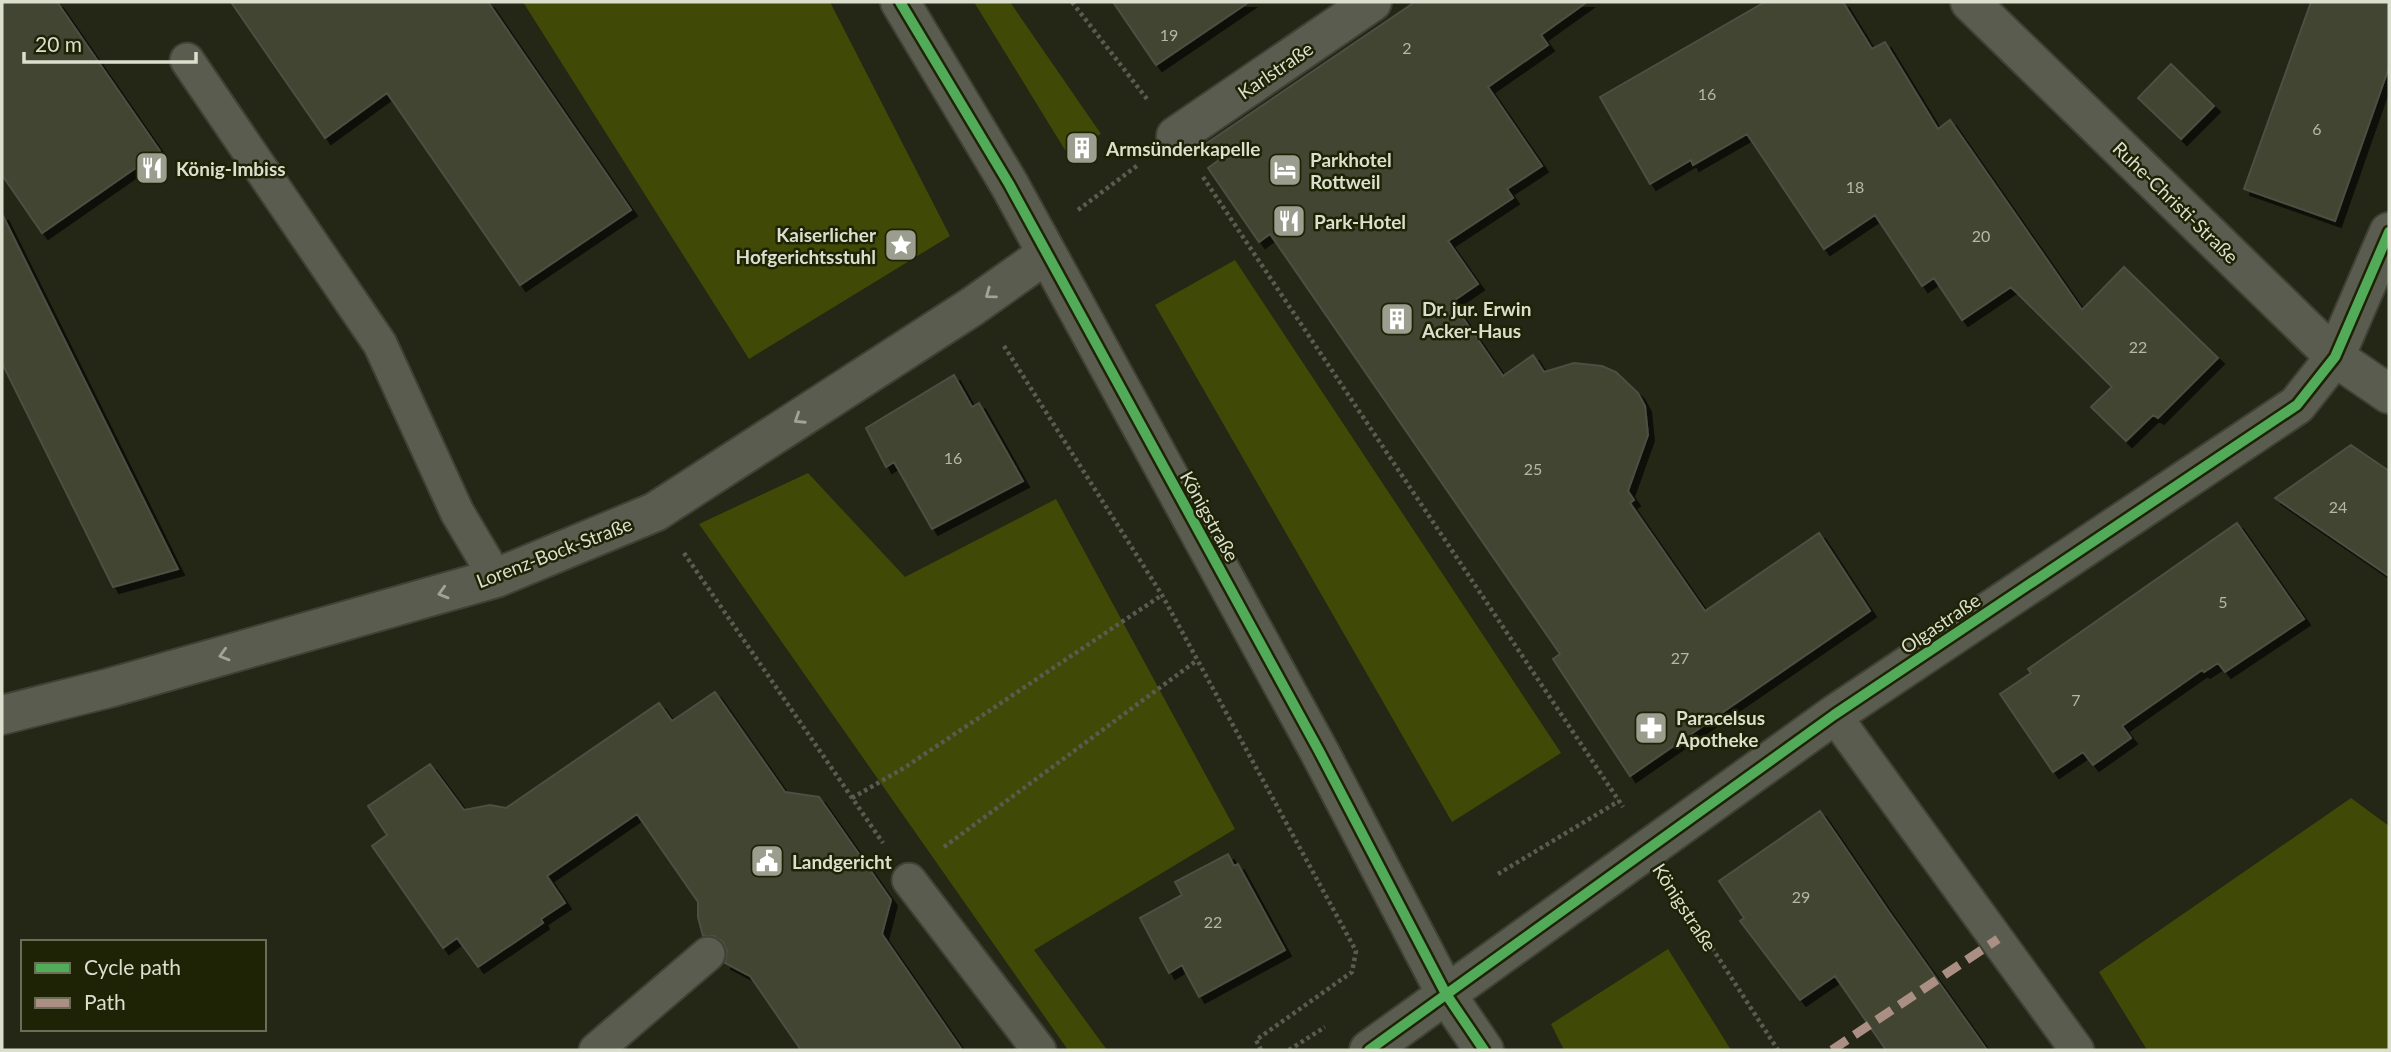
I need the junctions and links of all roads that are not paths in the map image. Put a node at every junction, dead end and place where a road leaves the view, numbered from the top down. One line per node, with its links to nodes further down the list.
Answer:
1 (900, 2): 7 (street, Königstraße)
2 (1372, 2): 5 (street, Karlstraße)
3 (1970, 2): 8 (street, Ruhe-Christi-Straße)
4 (187, 60): 10 (lane)
5 (1176, 136)
6 (2389, 232): 8 (street, Olgastraße)
7 (1042, 247): 10 (street, Lorenz-Bock-Straße, one-way to 10); 15 (street, Königstraße)
8 (2335, 357): 9 (street, Ruhe-Christi-Straße); 12 (street, Olgastraße)
9 (2389, 394)
10 (496, 578): 11 (street, Lorenz-Bock-Straße, one-way to 11)
11 (2, 715)
12 (1834, 716): 15 (street, Olgastraße); 20 (lane)
13 (909, 880): 17 (lane)
14 (708, 954): 16 (lane)
15 (1446, 994): 18 (street, Olgastraße); 19 (street, Königstraße)
16 (596, 1050)
17 (1038, 1050)
18 (1369, 1050)
19 (1484, 1050)
20 (2077, 1050)

